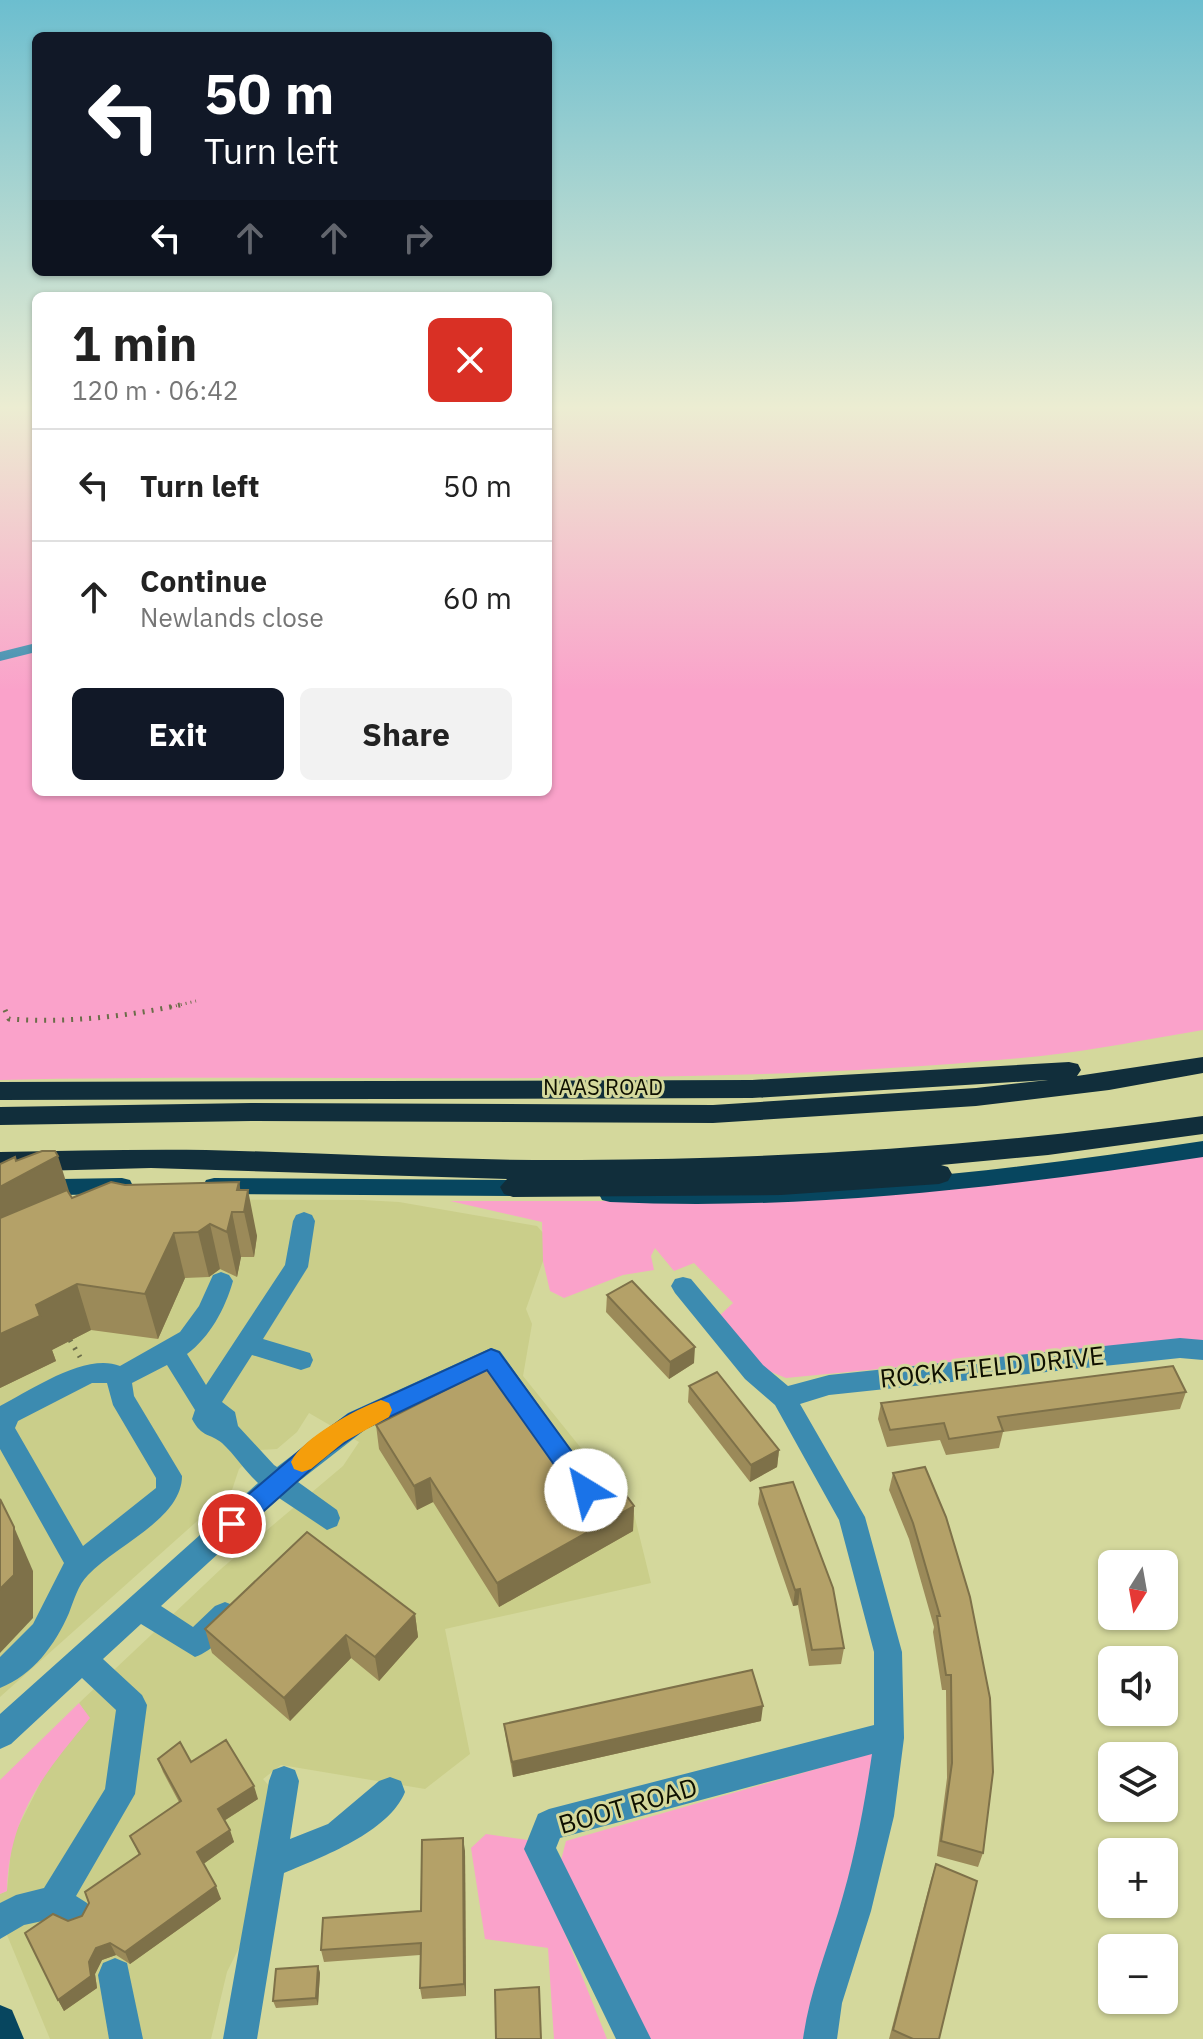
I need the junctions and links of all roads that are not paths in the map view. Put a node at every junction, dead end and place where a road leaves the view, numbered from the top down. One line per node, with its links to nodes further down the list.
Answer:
1 (32, 648): 2 (street)
2 (0, 657)
3 (1203, 1057): 5 (highway)
4 (1203, 1065): 6 (highway, NAAS ROAD)
5 (0, 1091)
6 (0, 1116)
7 (1203, 1125): 10 (highway)
8 (1203, 1135): 13 (highway)
9 (1203, 1149): 13 (main road)
10 (0, 1162)
11 (140, 1186): 14 (main road)
12 (187, 1186): 13 (main road)
13 (513, 1187)
14 (0, 1188)
15 (304, 1221): 18 (street)
16 (221, 1281): 20 (street)
17 (683, 1286): 23 (street)
18 (247, 1344): 21 (street); 24 (street)
19 (1203, 1350): 23 (street, ROCK FIELD DRIVE)
20 (172, 1351): 22 (street); 24 (street)
21 (301, 1360)
22 (119, 1378): 28 (street); 28 (street)
23 (784, 1398): 34 (street)
24 (213, 1415): 25 (street)
25 (278, 1482): 26 (street); 27 (street); 30 (street)
26 (586, 1490)
27 (327, 1518)
28 (79, 1565): 32 (street)
29 (245, 1596): 30 (street)
30 (139, 1607): 31 (street)
31 (82, 1659): 33 (street); 38 (street)
32 (0, 1674)
33 (0, 1734)
34 (889, 1738): 44 (street, BOOT ROAD); 45 (street)
35 (284, 1781): 37 (street)
36 (390, 1792): 37 (street)
37 (271, 1862): 43 (street)
38 (0, 1923)
39 (115, 1975): 42 (street)
40 (0, 2022): 41 (main road)
41 (7, 2039)
42 (126, 2039)
43 (240, 2039)
44 (634, 2039)
45 (820, 2039)

